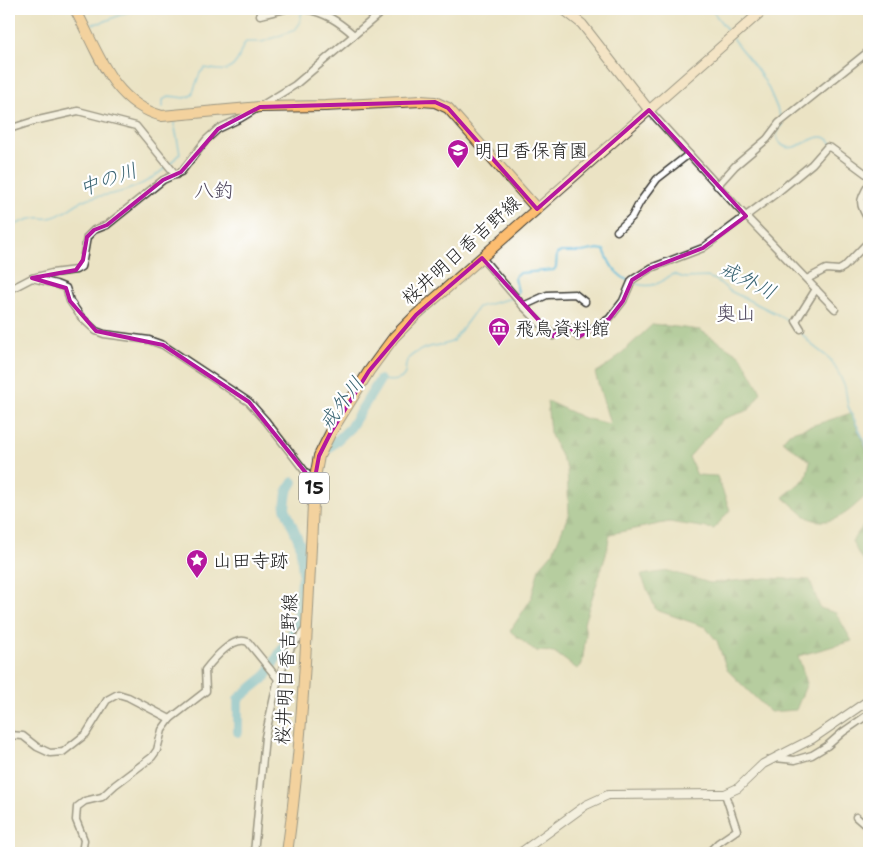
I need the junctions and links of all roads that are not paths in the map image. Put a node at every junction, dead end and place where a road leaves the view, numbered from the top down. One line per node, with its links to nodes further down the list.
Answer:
1 (75, 9): 10 (main road, 桜井明日香吉野線)
2 (286, 9): 7 (street)
3 (305, 9): 8 (street)
4 (385, 9): 8 (street)
5 (563, 9): 11 (main road)
6 (764, 9): 11 (main road)
7 (260, 15)
8 (354, 35): 10 (street)
9 (869, 51): 17 (street)
10 (260, 107): 14 (street); 18 (main road, 桜井明日香吉野線)
11 (649, 110): 13 (street); 18 (main road)
12 (9, 129): 14 (street)
13 (689, 154): 17 (street); 21 (street)
14 (176, 175): 24 (street)
15 (869, 176): 19 (street)
16 (869, 184): 20 (street)
17 (717, 186): 19 (street)
18 (537, 209): 23 (main road, 桜井明日香吉野線 / 15)
19 (746, 216): 25 (street); 29 (street)
20 (869, 221)
21 (617, 231)
22 (869, 241): 25 (street)
23 (482, 258): 29 (street); 32 (main road, 桜井明日香吉野線 / 15)
24 (32, 278): 27 (street); 32 (street)
25 (807, 279): 26 (street)
26 (816, 289): 30 (street); 31 (street)
27 (9, 290)
28 (585, 302): 29 (street)
29 (523, 306)
30 (835, 308)
31 (801, 328)
32 (314, 484): 33 (main road, 桜井明日香吉野線 / 15)
33 (307, 628): 34 (street); 45 (main road, 桜井明日香吉野線 / 15)
34 (278, 679): 37 (street); 44 (street)
35 (869, 700): 39 (street)
36 (869, 714): 39 (street)
37 (170, 719): 38 (street); 43 (street)
38 (9, 736)
39 (772, 758): 40 (street)
40 (725, 794): 46 (street); 47 (street)
41 (856, 817): 42 (street)
42 (869, 820)
43 (82, 853)
44 (254, 853)
45 (287, 853)
46 (520, 853)
47 (708, 853)

